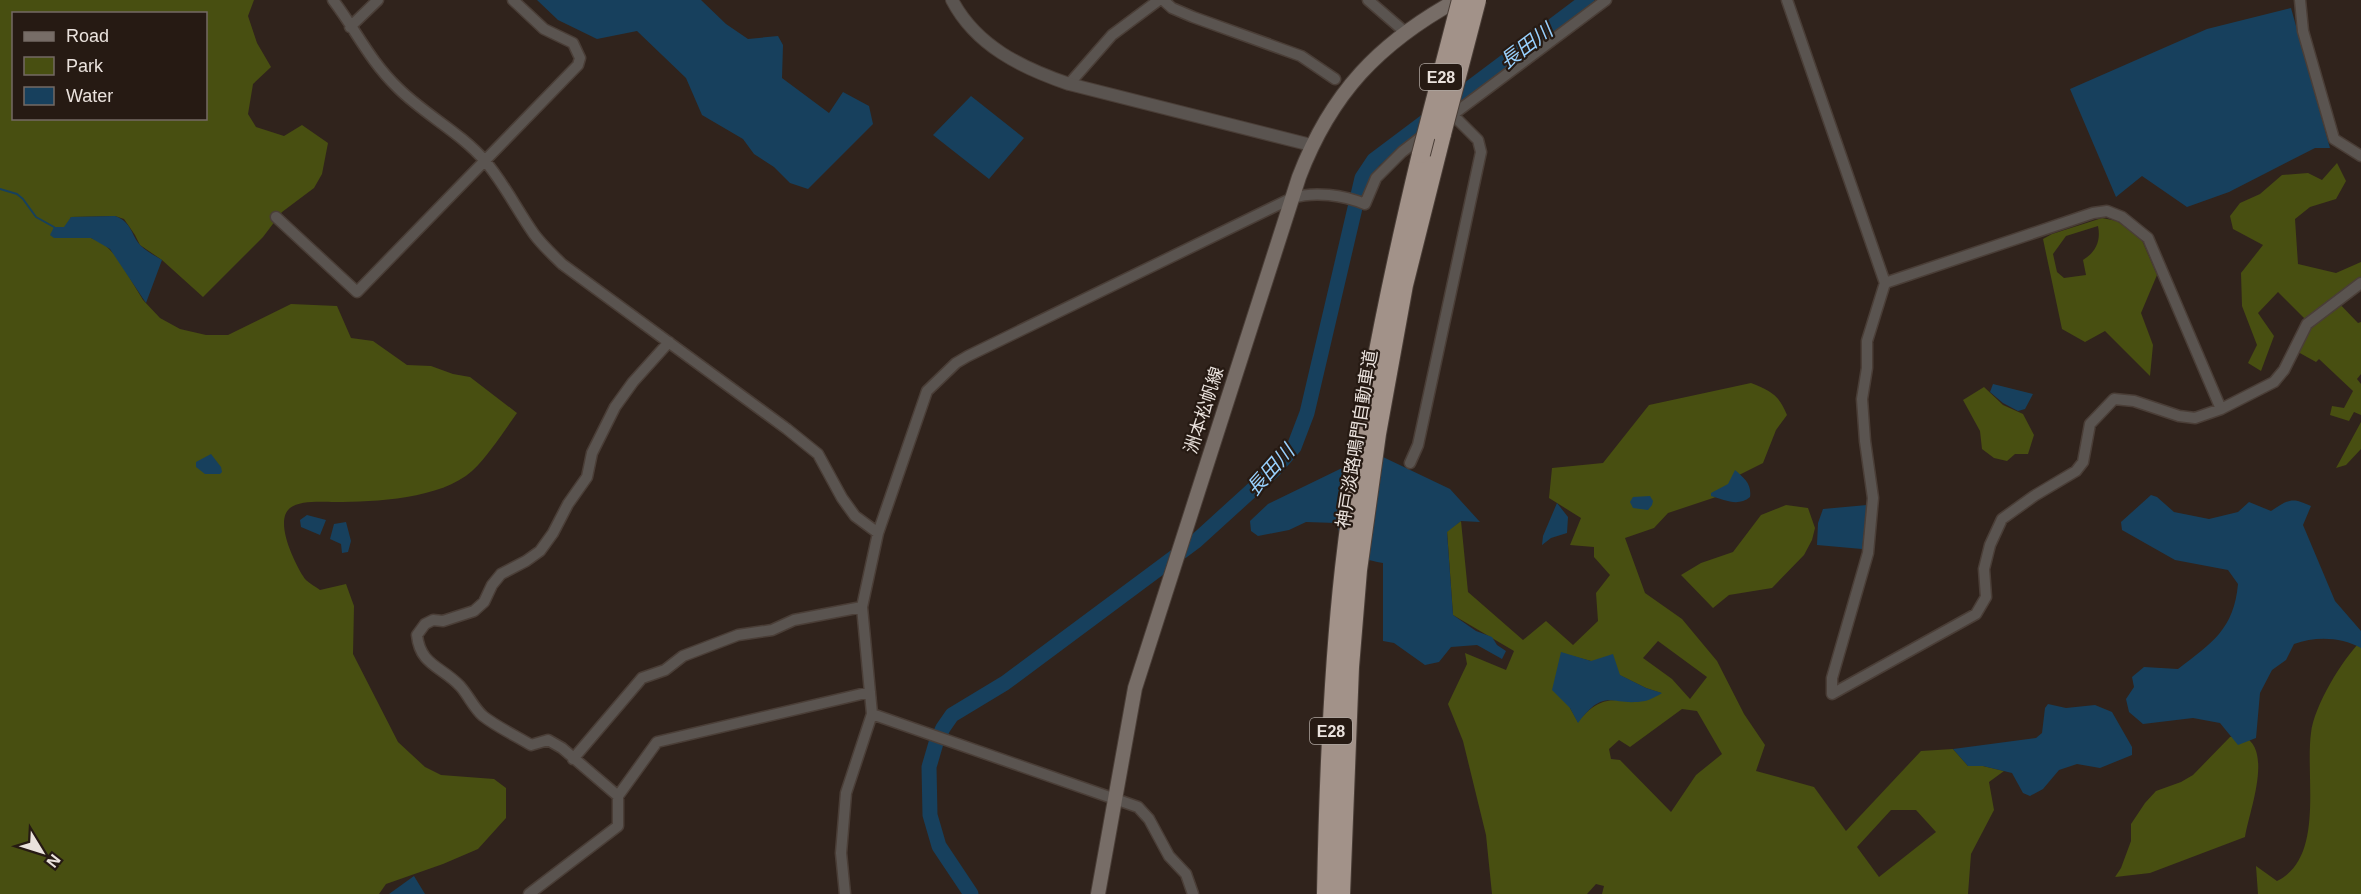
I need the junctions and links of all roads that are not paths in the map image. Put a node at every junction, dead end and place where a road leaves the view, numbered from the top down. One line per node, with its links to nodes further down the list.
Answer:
1 (333, 0): 13 (street)
2 (378, 0): 13 (street)
3 (513, 0): 20 (street)
4 (952, 0): 16 (street)
5 (1159, 0): 16 (street)
6 (1163, 0): 15 (street)
7 (1368, 0): 14 (street)
8 (1459, 0): 14 (main road, 洲本松帆線); 27 (highway, 神戸淡路鳴門自動車道 / E28, bridge)
9 (1477, 0): 27 (highway, 神戸淡路鳴門自動車道 / E28, bridge)
10 (1606, 0): 17 (street)
11 (1787, 0): 23 (street)
12 (2300, 0): 19 (street)
13 (350, 27): 20 (street)
14 (1405, 32): 18 (main road, 洲本松帆線)
15 (1335, 79)
16 (1069, 84): 18 (street)
17 (1452, 114): 21 (street); 28 (street)
18 (1311, 145): 21 (main road, 洲本松帆線)
19 (2361, 156)
20 (485, 161): 22 (street); 25 (street)
21 (1292, 198): 29 (street); 36 (main road, 洲本松帆線)
22 (276, 217)
23 (1885, 283): 26 (street); 26 (street)
24 (2361, 283): 26 (street)
25 (669, 342): 29 (street); 34 (street)
26 (2221, 409)
27 (1370, 432): 30 (highway, 神戸淡路鳴門自動車道 / E28)
28 (1410, 463)
29 (878, 533): 31 (street)
30 (1351, 569): 41 (highway, 神戸淡路鳴門自動車道 / E28); 42 (highway, 神戸淡路鳴門自動車道 / E28)
31 (862, 607): 32 (street); 34 (street)
32 (870, 692): 33 (street); 35 (street)
33 (872, 714): 36 (street); 38 (street)
34 (573, 759): 35 (street)
35 (618, 796): 37 (street)
36 (1113, 798): 39 (main road, 洲本松帆線); 40 (street)
37 (529, 894)
38 (845, 894)
39 (1098, 894)
40 (1193, 894)
41 (1326, 894)
42 (1341, 894)

